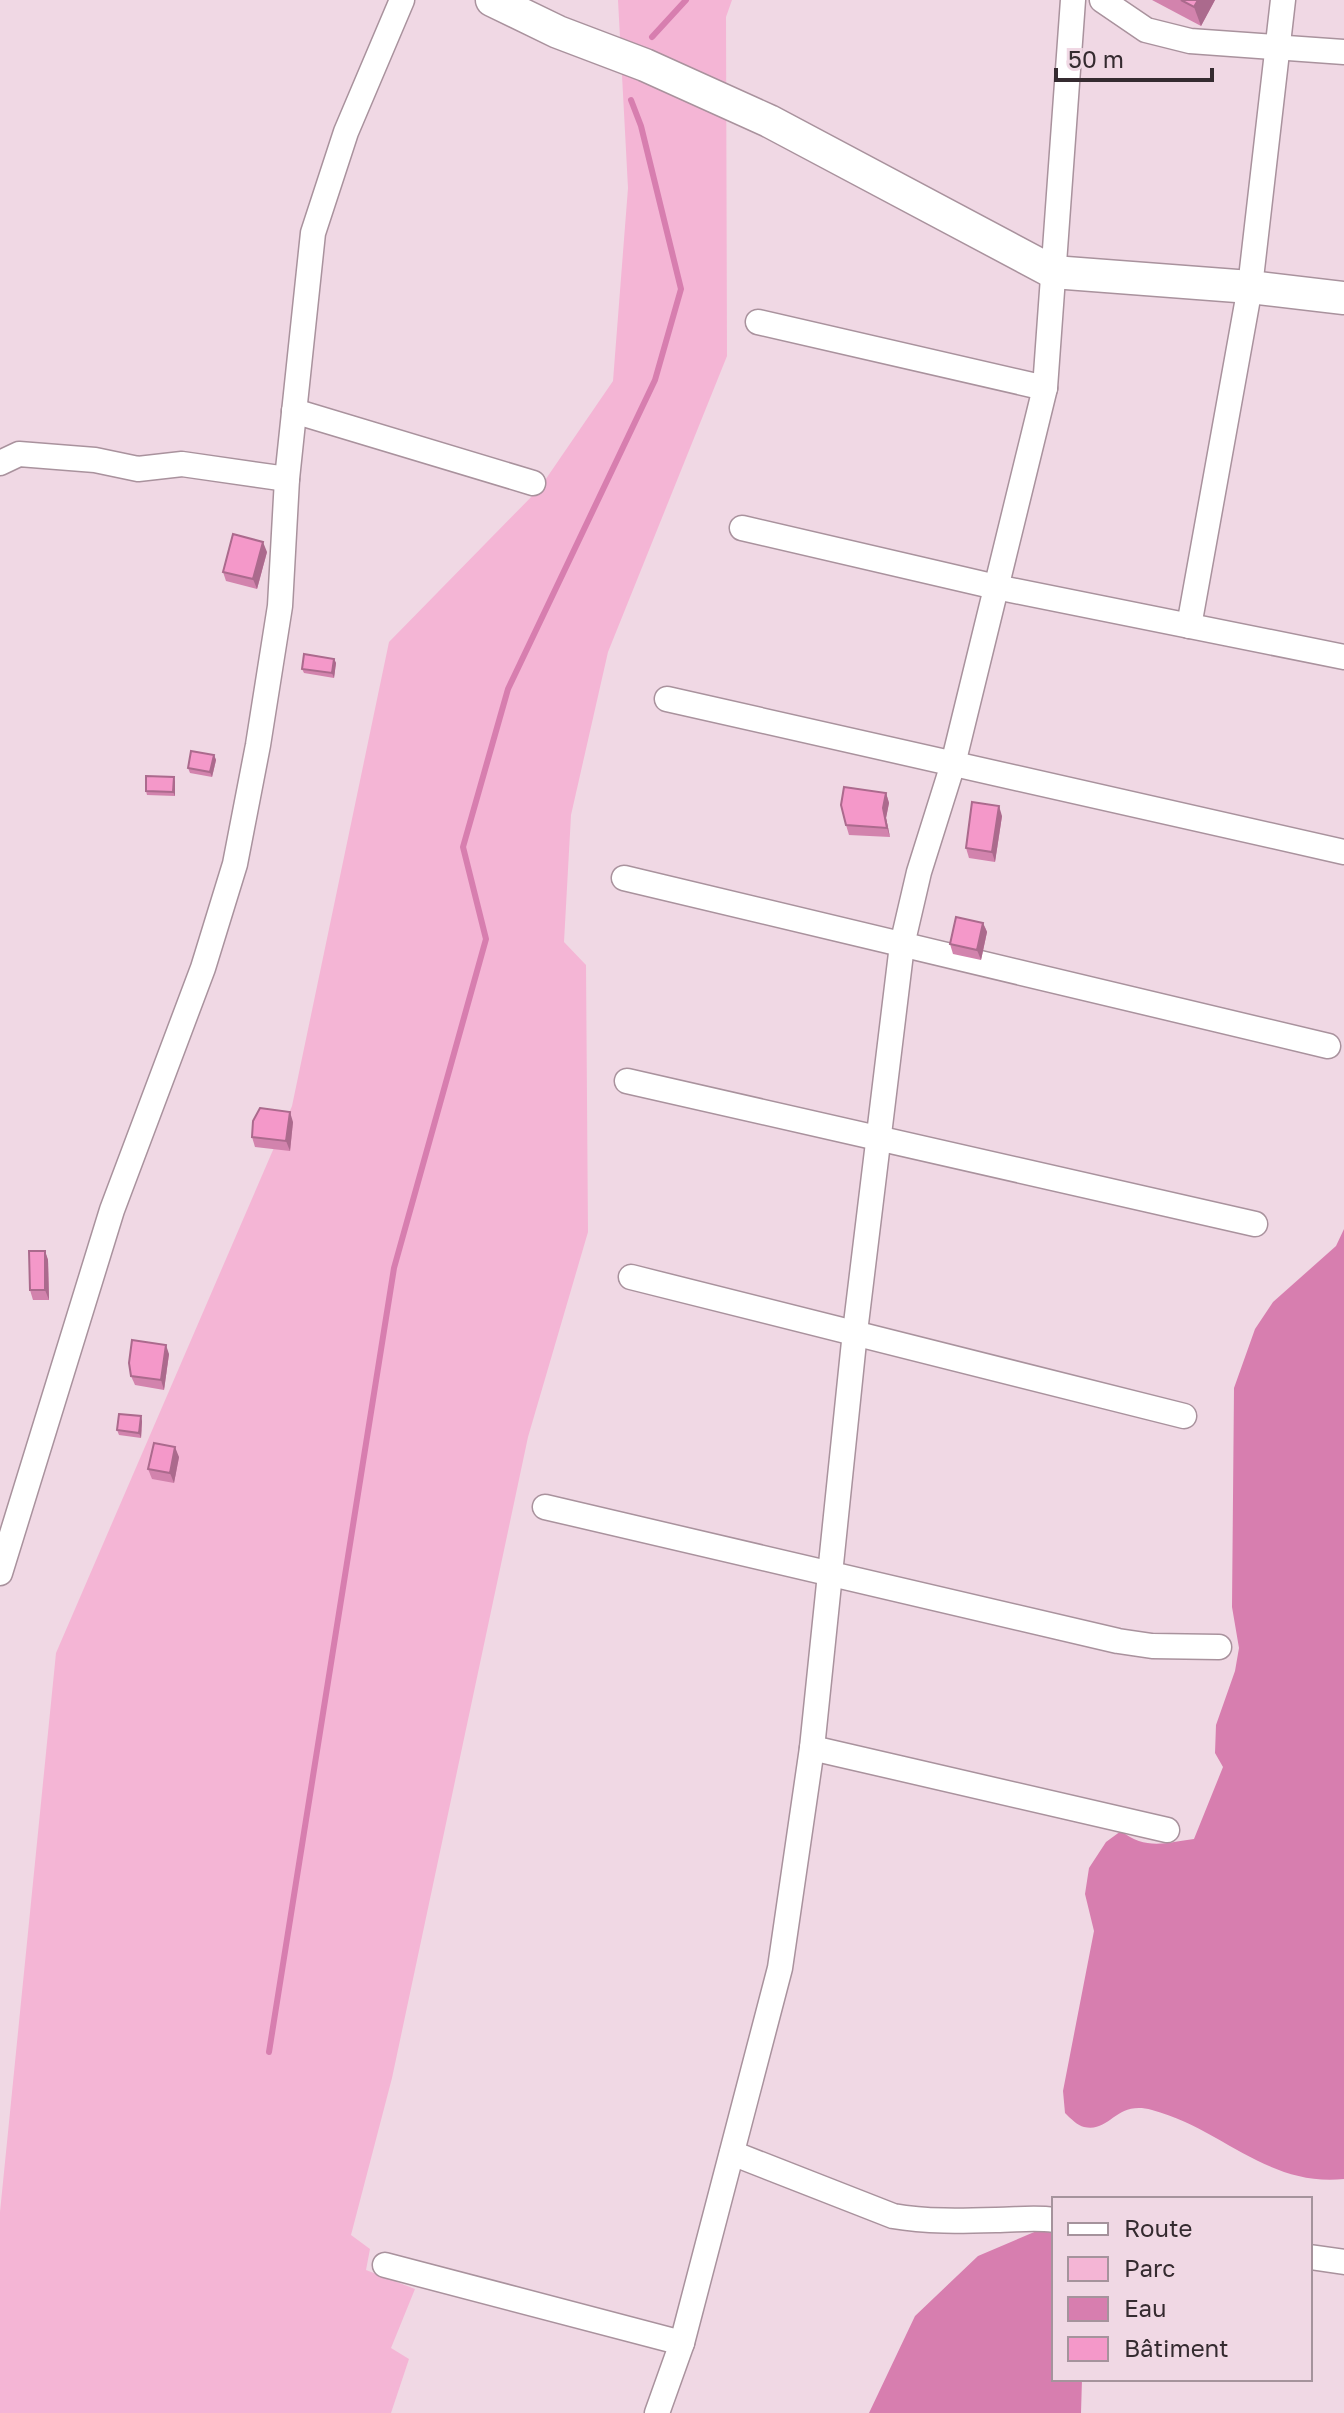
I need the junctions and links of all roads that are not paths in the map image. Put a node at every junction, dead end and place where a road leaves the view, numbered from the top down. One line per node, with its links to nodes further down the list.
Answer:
1 (402, 0): 13 (street)
2 (492, 0): 8 (street)
3 (1073, 0): 8 (street)
4 (1102, 0): 6 (street)
5 (1283, 0): 6 (street)
6 (1276, 48): 7 (street); 9 (street)
7 (1344, 52)
8 (1053, 272): 9 (street); 12 (street)
9 (1250, 287): 10 (street); 19 (street)
10 (1344, 298)
11 (758, 322): 12 (street)
12 (1045, 388): 18 (street)
13 (294, 411): 15 (street); 16 (street)
14 (0, 463): 15 (street)
15 (287, 479): 34 (street)
16 (533, 483)
17 (742, 528): 18 (street)
18 (996, 587): 19 (street); 22 (street)
19 (1189, 626): 20 (street)
20 (1344, 657)
21 (667, 699): 22 (street)
22 (953, 764): 23 (street); 25 (street)
23 (1344, 852)
24 (624, 878): 25 (street)
25 (902, 945): 26 (street); 28 (street)
26 (1328, 1046)
27 (627, 1081): 28 (street)
28 (880, 1139): 29 (street); 31 (street)
29 (1255, 1224)
30 (631, 1277): 31 (street)
31 (855, 1332): 32 (street); 35 (street)
32 (1184, 1416)
33 (545, 1507): 35 (street)
34 (0, 1573)
35 (830, 1576): 36 (street); 37 (street)
36 (1219, 1647)
37 (812, 1748): 38 (street); 39 (street)
38 (1167, 1830)
39 (732, 2153): 40 (street); 44 (street)
40 (1052, 2220)
41 (1312, 2257): 42 (street)
42 (1344, 2262)
43 (385, 2265): 44 (street)
44 (682, 2343): 45 (street)
45 (657, 2413)

